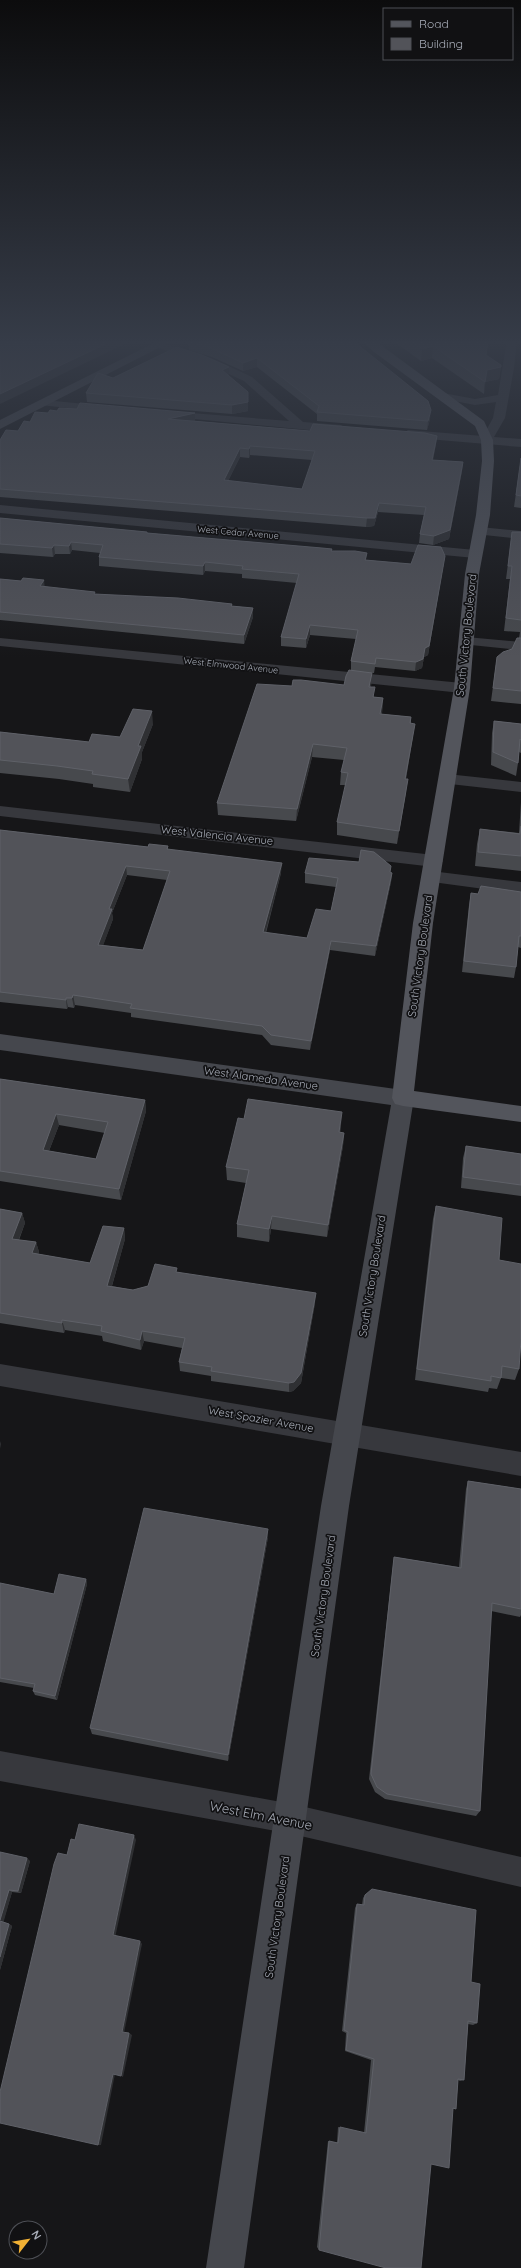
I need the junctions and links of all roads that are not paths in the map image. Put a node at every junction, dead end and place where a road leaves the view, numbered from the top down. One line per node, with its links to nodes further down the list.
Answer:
1 (487, 446): 3 (main road, South Victory Boulevard)
2 (0, 509): 5 (street, West Cedar Avenue)
3 (480, 531): 4 (street); 5 (main road, South Victory Boulevard)
4 (521, 535)
5 (476, 554): 6 (main road, South Victory Boulevard)
6 (466, 641): 8 (street); 9 (main road, South Victory Boulevard)
7 (0, 642): 9 (street, West Elmwood Avenue)
8 (521, 646)
9 (462, 688): 10 (main road, South Victory Boulevard)
10 (447, 779): 11 (street); 13 (main road, South Victory Boulevard)
11 (521, 787)
12 (0, 812): 13 (street, West Valencia Avenue)
13 (433, 869): 14 (street, West Valencia Avenue); 16 (main road, South Victory Boulevard)
14 (521, 888)
15 (0, 1042): 16 (main road, West Alameda Avenue)
16 (402, 1098): 17 (main road, West Alameda Avenue); 19 (main road, South Victory Boulevard)
17 (521, 1114)
18 (0, 1374): 19 (street, West Spazier Avenue)
19 (346, 1434): 20 (street, West Spazier Avenue); 22 (main road, South Victory Boulevard)
20 (521, 1464)
21 (0, 1766): 22 (street, West Elm Avenue)
22 (292, 1819): 23 (street, West Elm Avenue); 24 (main road, South Victory Boulevard)
23 (521, 1872)
24 (225, 2268)

